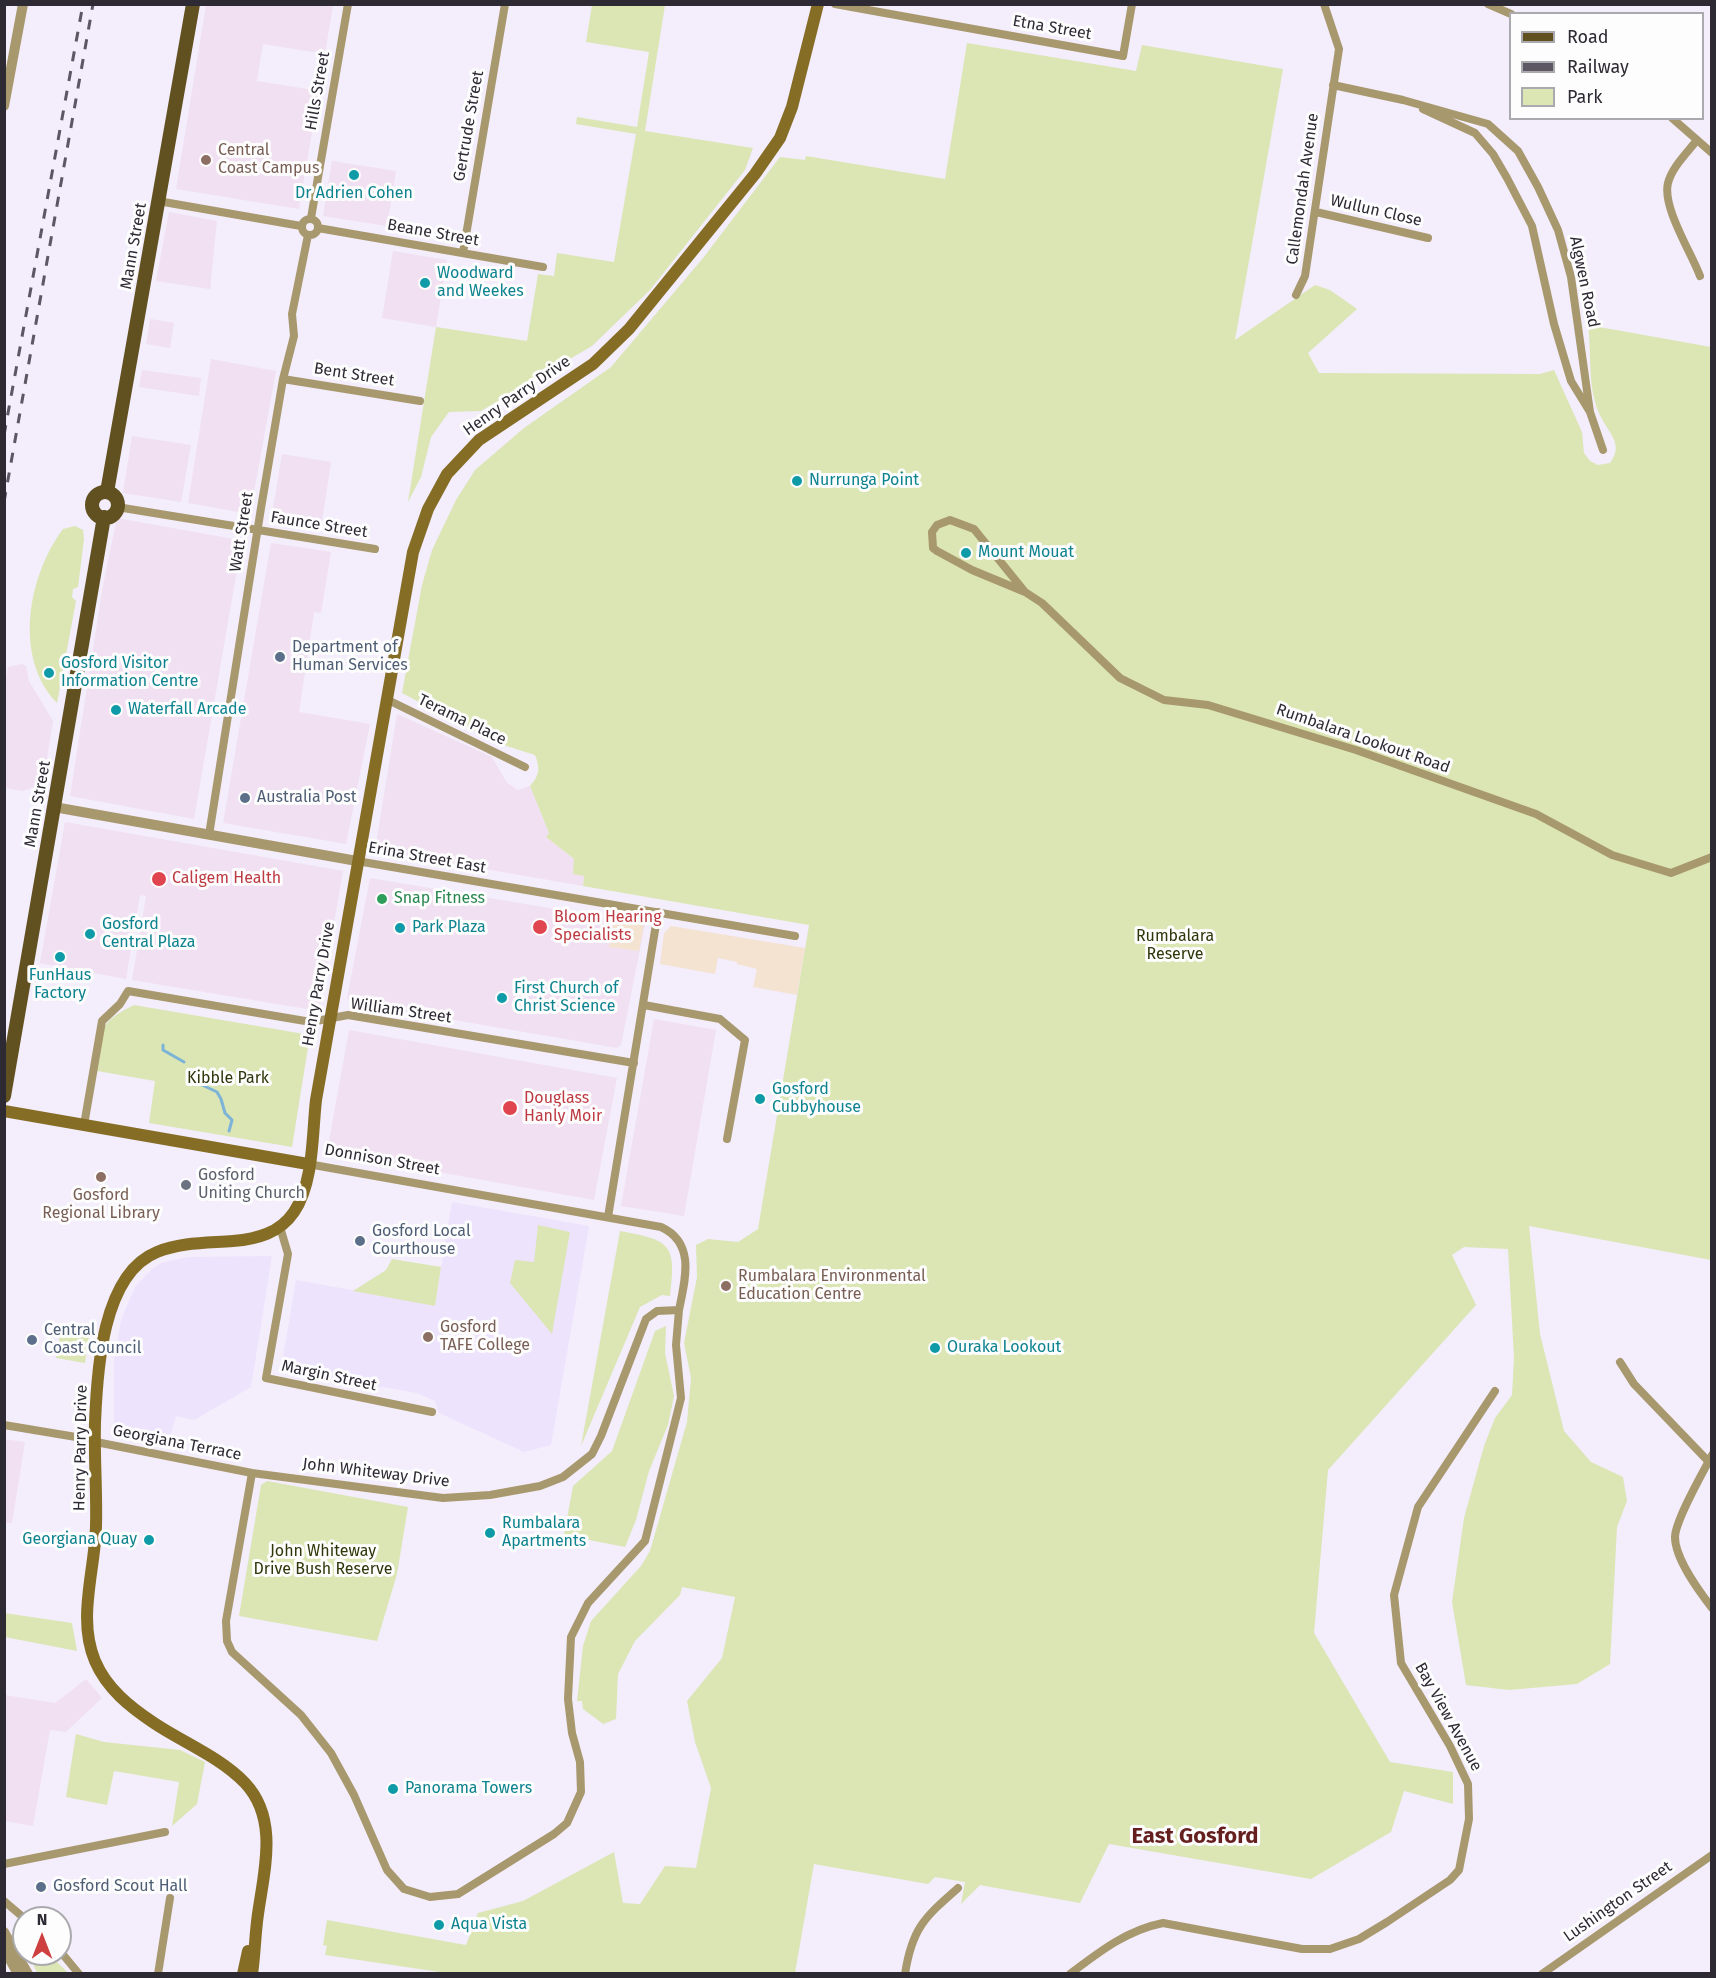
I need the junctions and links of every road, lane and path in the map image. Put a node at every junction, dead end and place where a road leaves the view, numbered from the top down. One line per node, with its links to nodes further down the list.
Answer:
1 (23, 4): 13 (street)
2 (193, 4): 17 (main road, Mann Street)
3 (348, 4): 19 (street, Hills Street)
4 (505, 4): 24 (street, Gertrude Street)
5 (818, 4): 38 (main road, Henry Parry Drive)
6 (835, 4): 7 (street, Etna Street)
7 (1132, 4)
8 (1324, 4): 11 (street, Callemondah Avenue)
9 (1488, 4): 10 (street)
10 (1509, 13)
11 (1333, 85): 12 (street, Algwen Road); 18 (street, Callemondah Avenue)
12 (1403, 100): 30 (street, Algwen Road); 30 (street, Algwen Road)
13 (4, 106)
14 (1674, 120): 15 (street)
15 (1697, 140): 16 (street); 26 (street)
16 (1712, 153)
17 (158, 201): 20 (street); 32 (main road, Mann Street)
18 (1316, 212): 23 (street, Wullun Close); 27 (street, Callemondah Avenue)
19 (311, 218): 20 (street); 21 (street)
20 (301, 226): 22 (street)
21 (318, 228): 22 (street); 24 (street, Beane Street)
22 (308, 235): 28 (street, Watt Street)
23 (1428, 238)
24 (463, 253): 25 (street, Beane Street)
25 (543, 267)
26 (1700, 276)
27 (1296, 295)
28 (283, 379): 29 (street, Bent Street); 35 (street, Watt Street)
29 (420, 401)
30 (1590, 412): 31 (street, Algwen Road)
31 (1604, 450)
32 (107, 492): 33 (main road); 34 (main road, Mann Street)
33 (117, 507): 34 (main road); 35 (street, Faunce Street)
34 (104, 517): 40 (main road, Mann Street)
35 (257, 530): 36 (street, Faunce Street); 41 (street, Watt Street)
36 (375, 549)
37 (1025, 592): 37 (street, Rumbalara Lookout Road); 42 (street, Rumbalara Lookout Road)
38 (386, 699): 39 (street, Terama Place); 43 (main road, Henry Parry Drive)
39 (525, 767)
40 (54, 807): 41 (street, Erina Street East); 49 (main road, Mann Street)
41 (209, 835): 43 (street, Erina Street East)
42 (1712, 857)
43 (357, 861): 44 (street, Erina Street East); 47 (main road, Henry Parry Drive)
44 (658, 912): 45 (street, Erina Street East); 46 (street)
45 (795, 936)
46 (644, 1005): 48 (street); 52 (street)
47 (330, 1019): 48 (street, William Street); 51 (street, William Street); 53 (main road, Henry Parry Drive)
48 (634, 1063): 54 (street)
49 (4, 1096)
50 (4, 1111): 51 (main road, Donnison Street)
51 (84, 1125): 53 (main road, Donnison Street)
52 (727, 1139)
53 (308, 1164): 54 (street, Donnison Street); 55 (main road, Henry Parry Drive)
54 (608, 1217): 56 (street, Donnison Street)
55 (280, 1227): 59 (street, Margin Street); 62 (main road, Henry Parry Drive)
56 (679, 1310): 64 (street, John Whiteway Drive); 64 (street)
57 (1620, 1362): 63 (street)
58 (1495, 1391): 81 (street, Bay View Avenue)
59 (432, 1412)
60 (4, 1425): 61 (street)
61 (82, 1438)
62 (96, 1442): 64 (street, Georgiana Terrace); 71 (main road, Henry Parry Drive)
63 (1710, 1458): 65 (street)
64 (252, 1473)
65 (1712, 1608)
66 (165, 1832): 68 (street)
67 (1712, 1855): 74 (street, Lushington Street)
68 (4, 1864)
69 (958, 1888): 80 (street)
70 (170, 1898): 77 (street)
71 (258, 1916): 78 (main road, Henry Parry Drive); 79 (main road, Henry Parry Drive)
72 (4, 1932): 76 (street)
73 (4, 1949): 75 (street)
74 (1555, 1965): 82 (street, Lushington Street); 83 (street)
75 (18, 1974)
76 (28, 1974)
77 (158, 1974)
78 (243, 1974)
79 (252, 1974)
80 (905, 1974)
81 (1070, 1974)
82 (1542, 1974)
83 (1561, 1974)

